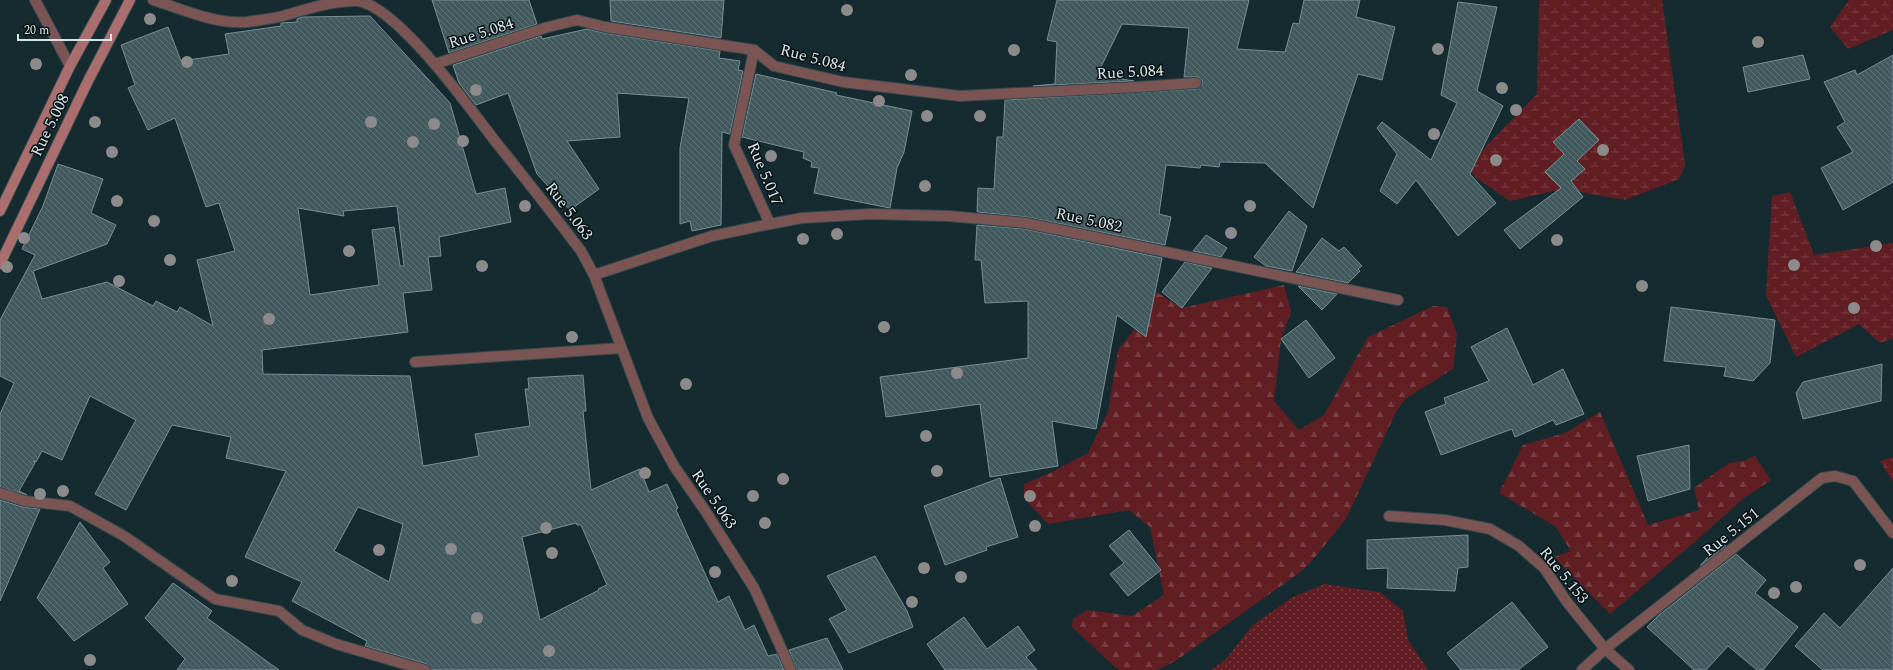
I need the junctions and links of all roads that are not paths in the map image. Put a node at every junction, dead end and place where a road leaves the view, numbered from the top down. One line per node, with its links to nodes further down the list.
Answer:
1 (35, 0): 7 (street)
2 (106, 0): 7 (main road, Rue 5.008)
3 (130, 0): 11 (main road, Rue 5.008)
4 (153, 0): 6 (street, Rue 5.063)
5 (754, 50): 6 (street, Rue 5.084); 8 (street, Rue 5.084); 10 (street, Rue 5.017)
6 (435, 64): 12 (street, Rue 5.063)
7 (70, 66): 9 (main road, Rue 5.008)
8 (1196, 83)
9 (0, 211)
10 (770, 224): 12 (street, Rue 5.017); 13 (street, Rue 5.082)
11 (0, 264)
12 (594, 275): 14 (street, Rue 5.063)
13 (1398, 300)
14 (621, 348): 15 (street); 21 (street, Rue 5.063)
15 (415, 362)
16 (0, 492): 20 (street)
17 (1389, 516): 19 (street, Rue 5.153)
18 (1893, 533): 19 (street, Rue 5.151)
19 (1605, 649): 22 (street, Rue 5.151); 23 (street, Rue 5.153)
20 (425, 670)
21 (791, 670)
22 (1582, 670)
23 (1629, 670)

